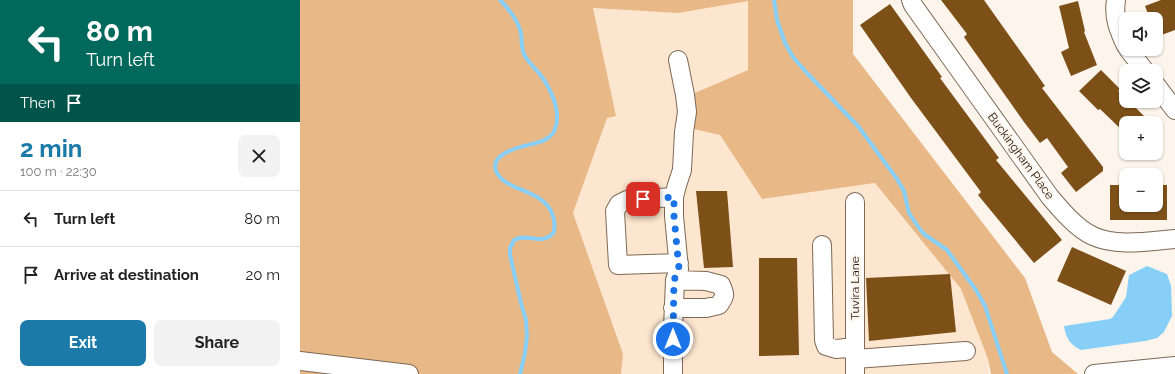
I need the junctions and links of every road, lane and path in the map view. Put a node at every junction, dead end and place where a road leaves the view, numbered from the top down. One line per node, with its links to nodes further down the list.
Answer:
1 (911, 0): 11 (street, Buckingham Place)
2 (1116, 0): 3 (street)
3 (1119, 31)
4 (1133, 56): 6 (street)
5 (678, 60): 9 (street)
6 (1140, 64)
7 (1163, 94): 8 (street)
8 (1175, 110)
9 (674, 197): 13 (street); 13 (street)
10 (855, 202): 17 (street, Tuvira Lane)
11 (1175, 239)
12 (822, 245): 17 (street)
13 (679, 263): 14 (street)
14 (674, 280): 15 (street); 15 (street)
15 (673, 308): 21 (street)
16 (966, 351): 17 (street)
17 (855, 360)
18 (300, 361): 20 (street)
19 (1175, 366): 22 (street)
20 (409, 374)
21 (673, 374)
22 (1094, 374)

